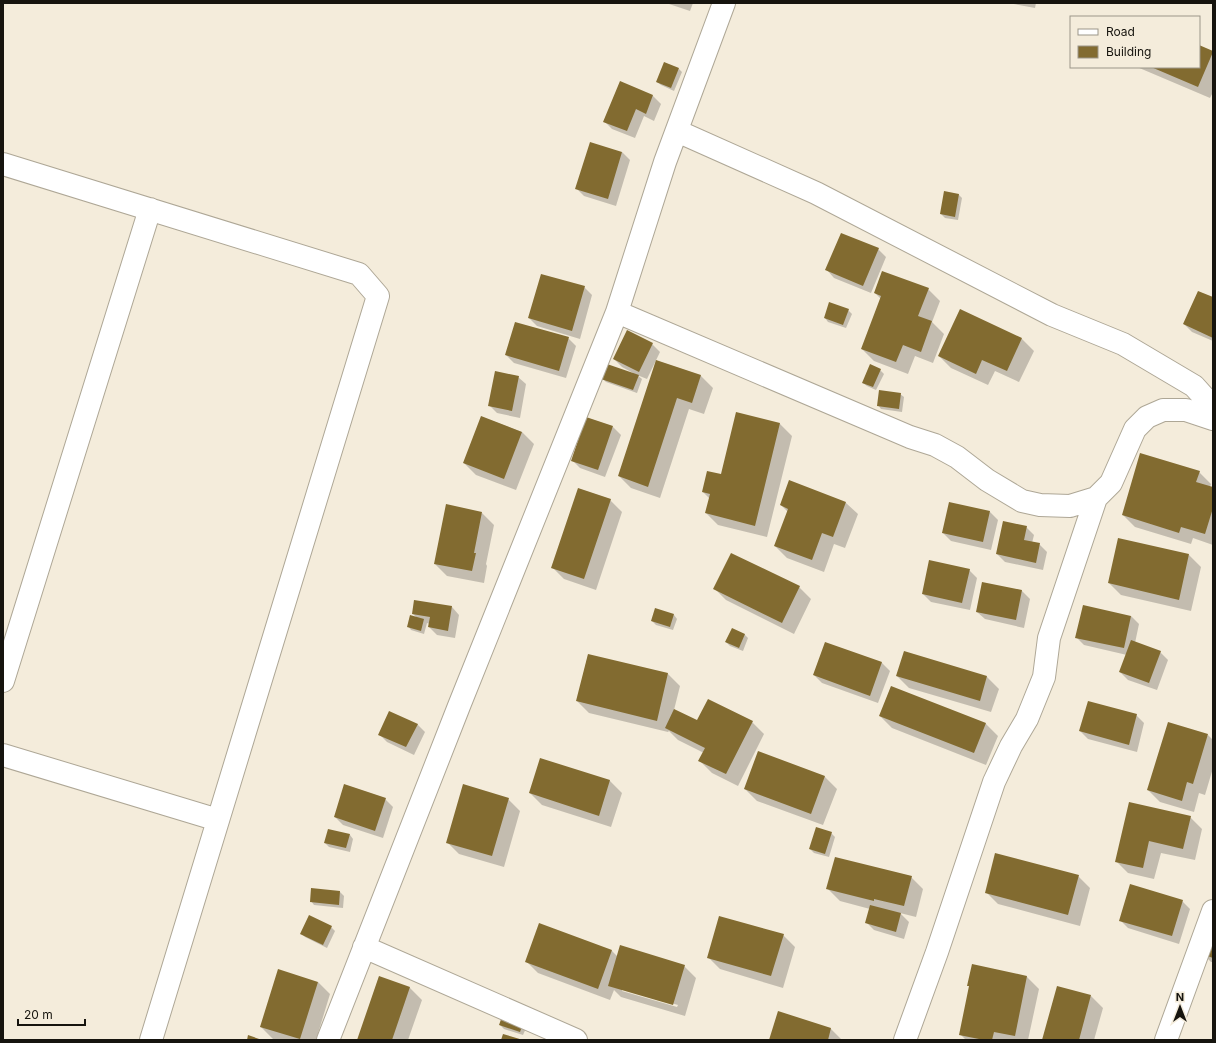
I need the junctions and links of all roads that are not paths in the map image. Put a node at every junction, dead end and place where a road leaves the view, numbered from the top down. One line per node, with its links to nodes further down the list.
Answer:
1 (724, 3): 2 (street)
2 (677, 131): 5 (street); 6 (street)
3 (3, 164): 4 (street)
4 (150, 209): 9 (street); 11 (street)
5 (617, 312): 8 (street); 13 (street)
6 (1213, 407)
7 (1213, 418): 8 (street)
8 (1096, 498): 17 (street)
9 (3, 681)
10 (3, 755): 11 (street)
11 (218, 820): 14 (street)
12 (1213, 911): 18 (street)
13 (364, 947): 15 (street); 16 (street)
14 (151, 1040)
15 (328, 1040)
16 (576, 1040)
17 (905, 1040)
18 (1166, 1040)

